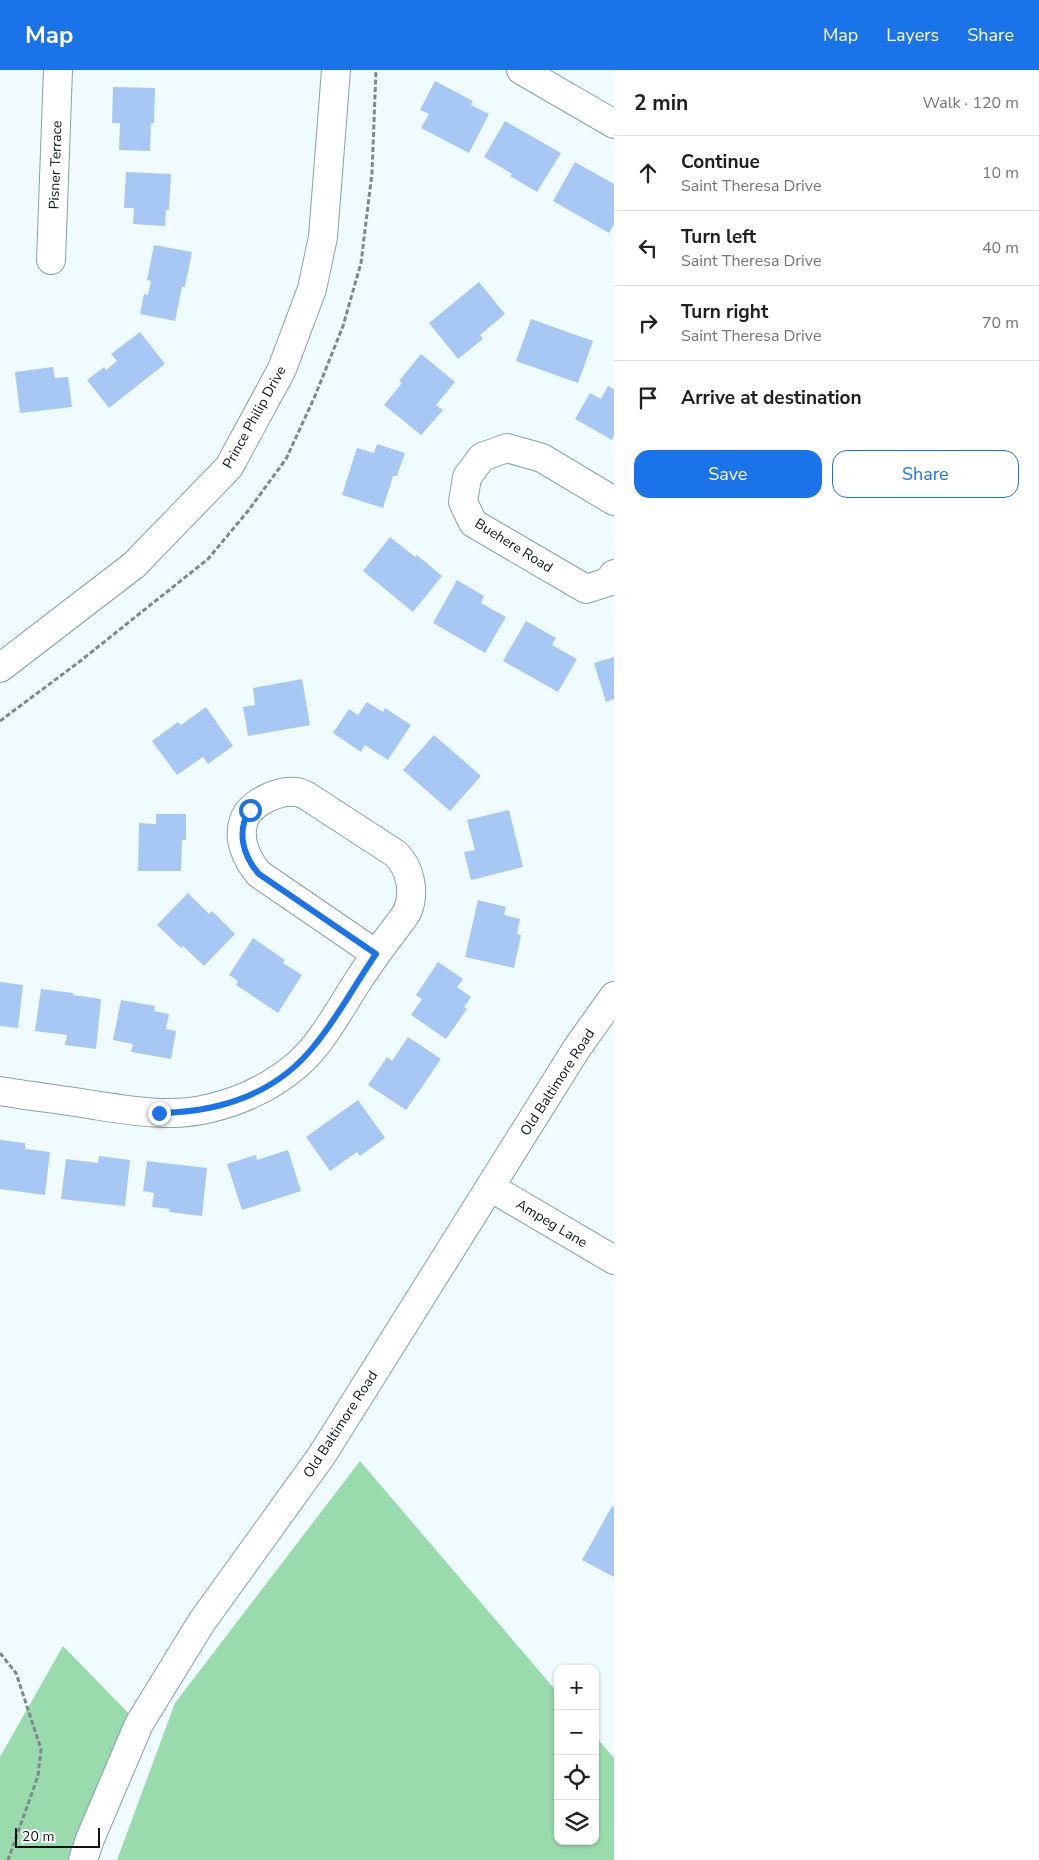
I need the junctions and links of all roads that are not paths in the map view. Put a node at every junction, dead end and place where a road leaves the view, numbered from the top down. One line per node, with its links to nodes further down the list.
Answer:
1 (58, 70): 5 (street, Pisner Terrace)
2 (336, 70): 8 (street, Prince Philip Drive)
3 (521, 70): 4 (street)
4 (614, 124)
5 (51, 260)
6 (614, 502): 7 (street, Buehere Road)
7 (614, 574)
8 (0, 668)
9 (376, 954): 9 (street); 11 (street)
10 (614, 996): 12 (street, Old Baltimore Road)
11 (0, 1091)
12 (490, 1187): 13 (street, Ampeg Lane); 14 (street, Old Baltimore Road)
13 (614, 1260)
14 (83, 1860)

